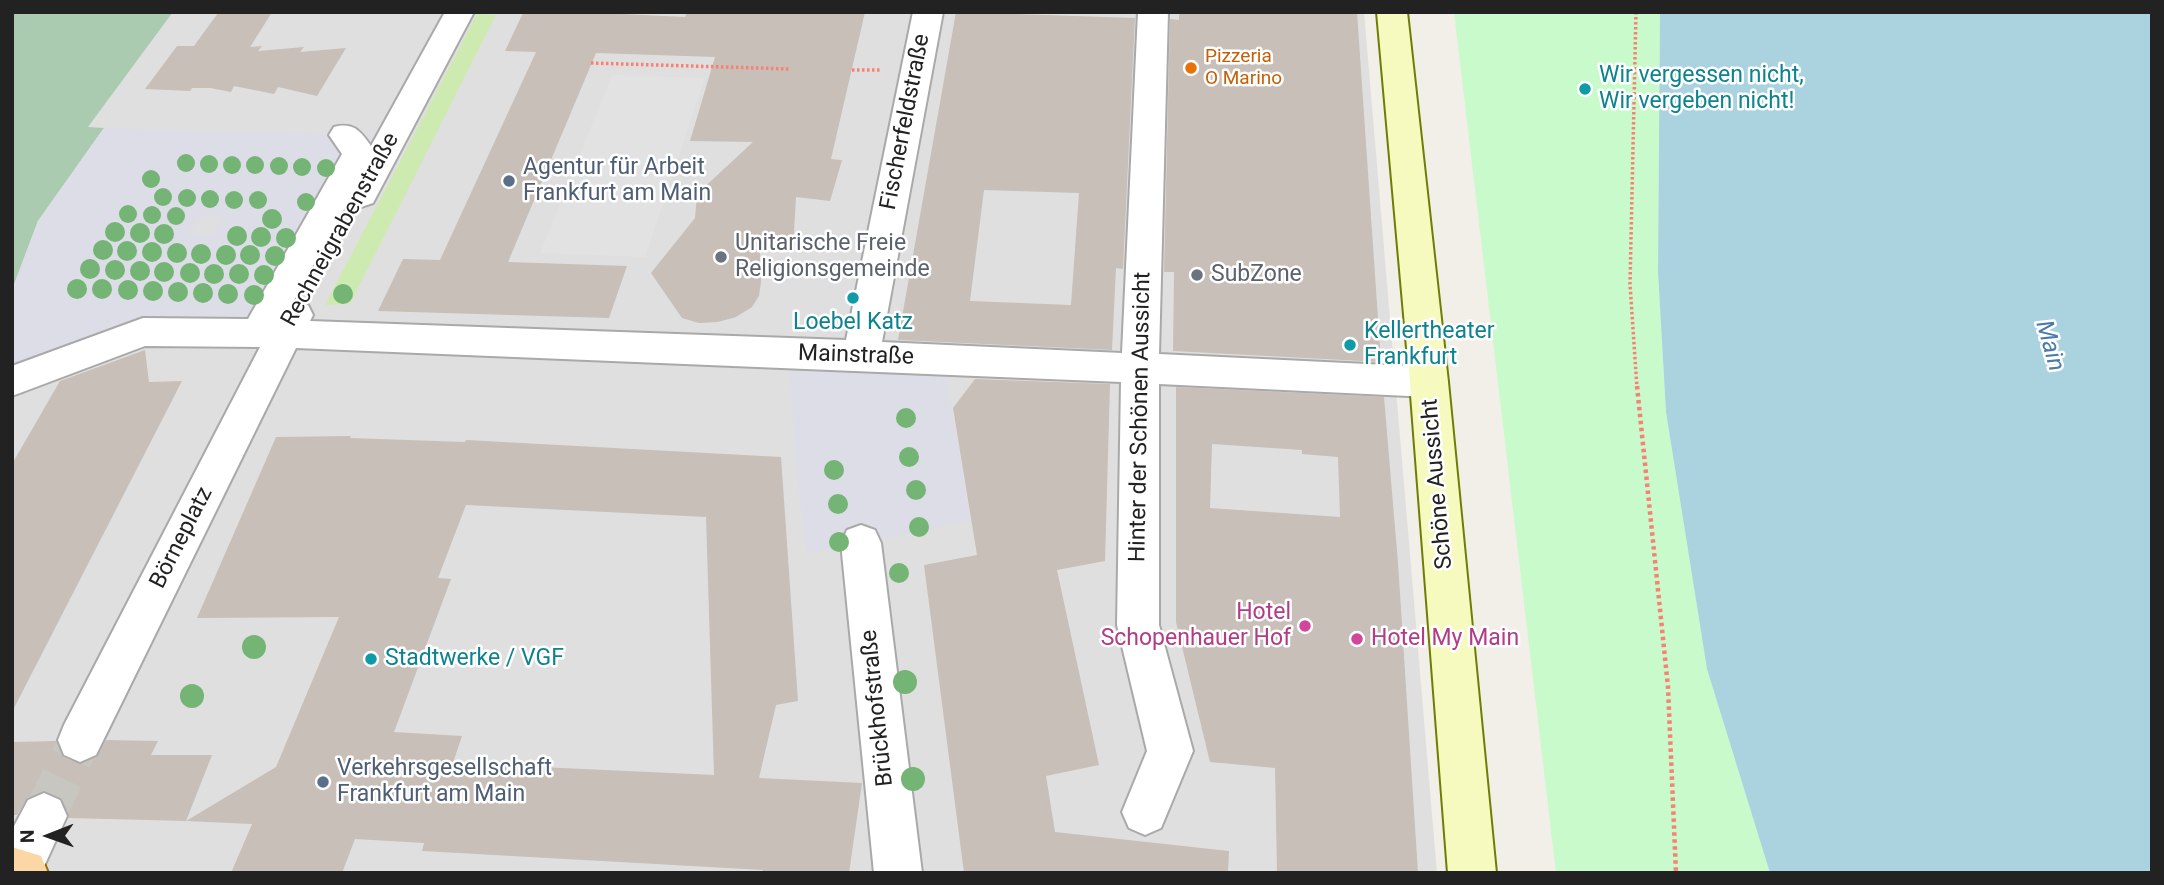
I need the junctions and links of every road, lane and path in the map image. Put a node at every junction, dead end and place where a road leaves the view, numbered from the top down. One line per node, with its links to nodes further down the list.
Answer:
1 (460, 12): 11 (street, Rechneigrabenstraße)
2 (928, 12): 12 (street, Fischerfeldstraße)
3 (1153, 12): 13 (street, Hinter der Schönen Aussicht)
4 (1392, 12): 15 (main road, Schöne Aussicht)
5 (1636, 12): 23 (path)
6 (591, 64): 7 (path)
7 (790, 69)
8 (852, 70): 9 (path)
9 (875, 70)
10 (345, 135): 11 (street, Rechneigrabenstraße)
11 (271, 334): 12 (street, Mainstraße); 14 (street); 17 (street, Börneplatz)
12 (861, 355): 13 (street, Mainstraße)
13 (1140, 370): 15 (street, Mainstraße); 18 (street, Hinter der Schönen Aussicht)
14 (12, 381)
15 (1429, 382): 22 (main road, Schöne Aussicht)
16 (861, 543): 21 (street, Brückhofstraße)
17 (80, 740)
18 (1145, 813)
19 (44, 817): 20 (street)
20 (17, 872)
21 (898, 873)
22 (1472, 873)
23 (1676, 873)

